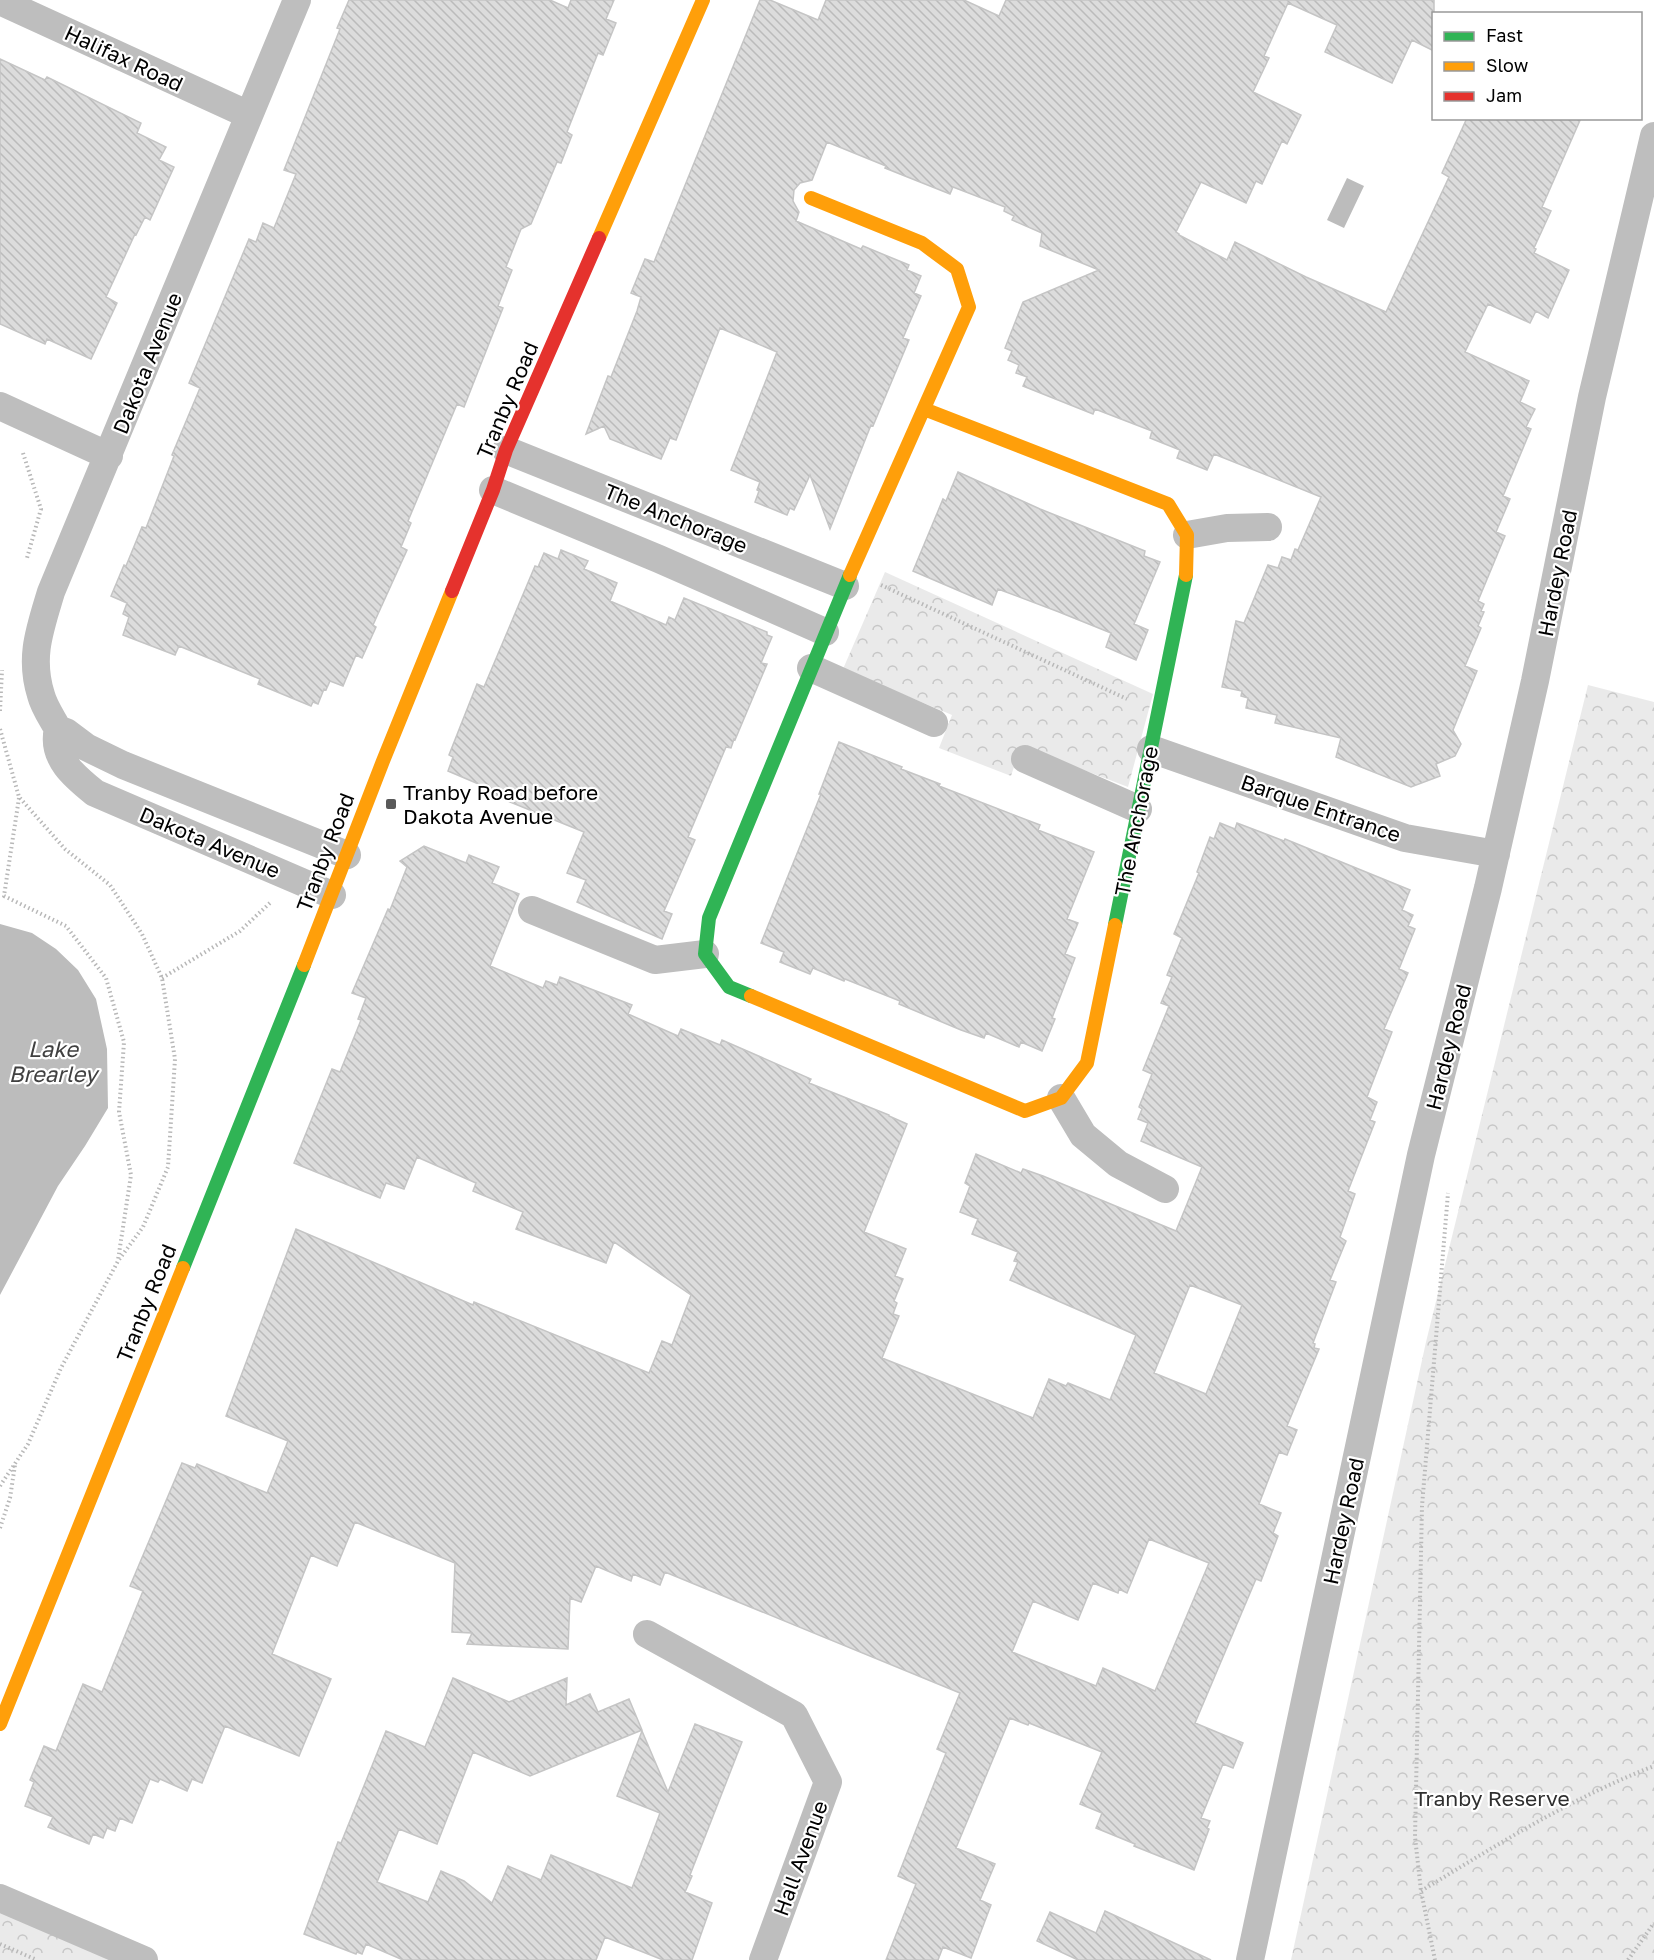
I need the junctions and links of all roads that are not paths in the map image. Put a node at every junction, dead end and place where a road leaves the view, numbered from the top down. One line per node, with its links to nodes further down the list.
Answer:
1 (297, 0): 4 (street, Dakota Avenue)
2 (703, 0): 9 (street, Tranby Road)
3 (0, 1): 4 (street, Halifax Road)
4 (249, 115): 10 (street, Dakota Avenue)
5 (1654, 136): 22 (street, Hardey Road)
6 (811, 198): 8 (street)
7 (0, 406): 10 (street)
8 (924, 409): 13 (street); 14 (street)
9 (506, 450): 11 (street, Tranby Road); 14 (street, The Anchorage)
10 (109, 456): 18 (street, Dakota Avenue)
11 (493, 490): 15 (street, The Anchorage); 23 (street, Tranby Road)
12 (1268, 527): 13 (street)
13 (1187, 535): 19 (street, The Anchorage)
14 (848, 579): 15 (street)
15 (825, 632): 16 (street)
16 (811, 668): 17 (street); 26 (street)
17 (934, 723)
18 (58, 729): 23 (street, Dakota Avenue); 24 (street, Dakota Avenue)
19 (1150, 749): 21 (street, The Anchorage); 22 (street, Barque Entrance)
20 (1025, 759): 21 (street)
21 (1138, 808): 27 (street, The Anchorage)
22 (1496, 854): 34 (street, Hardey Road)
23 (347, 855): 24 (street, Tranby Road)
24 (332, 895): 30 (street, Tranby Road)
25 (532, 910): 26 (street)
26 (705, 954): 27 (street)
27 (1061, 1098): 28 (street)
28 (1165, 1189)
29 (647, 1634): 33 (street, Hall Avenue)
30 (0, 1724)
31 (0, 1898): 32 (street)
32 (144, 1960)
33 (763, 1960)
34 (1250, 1960)

